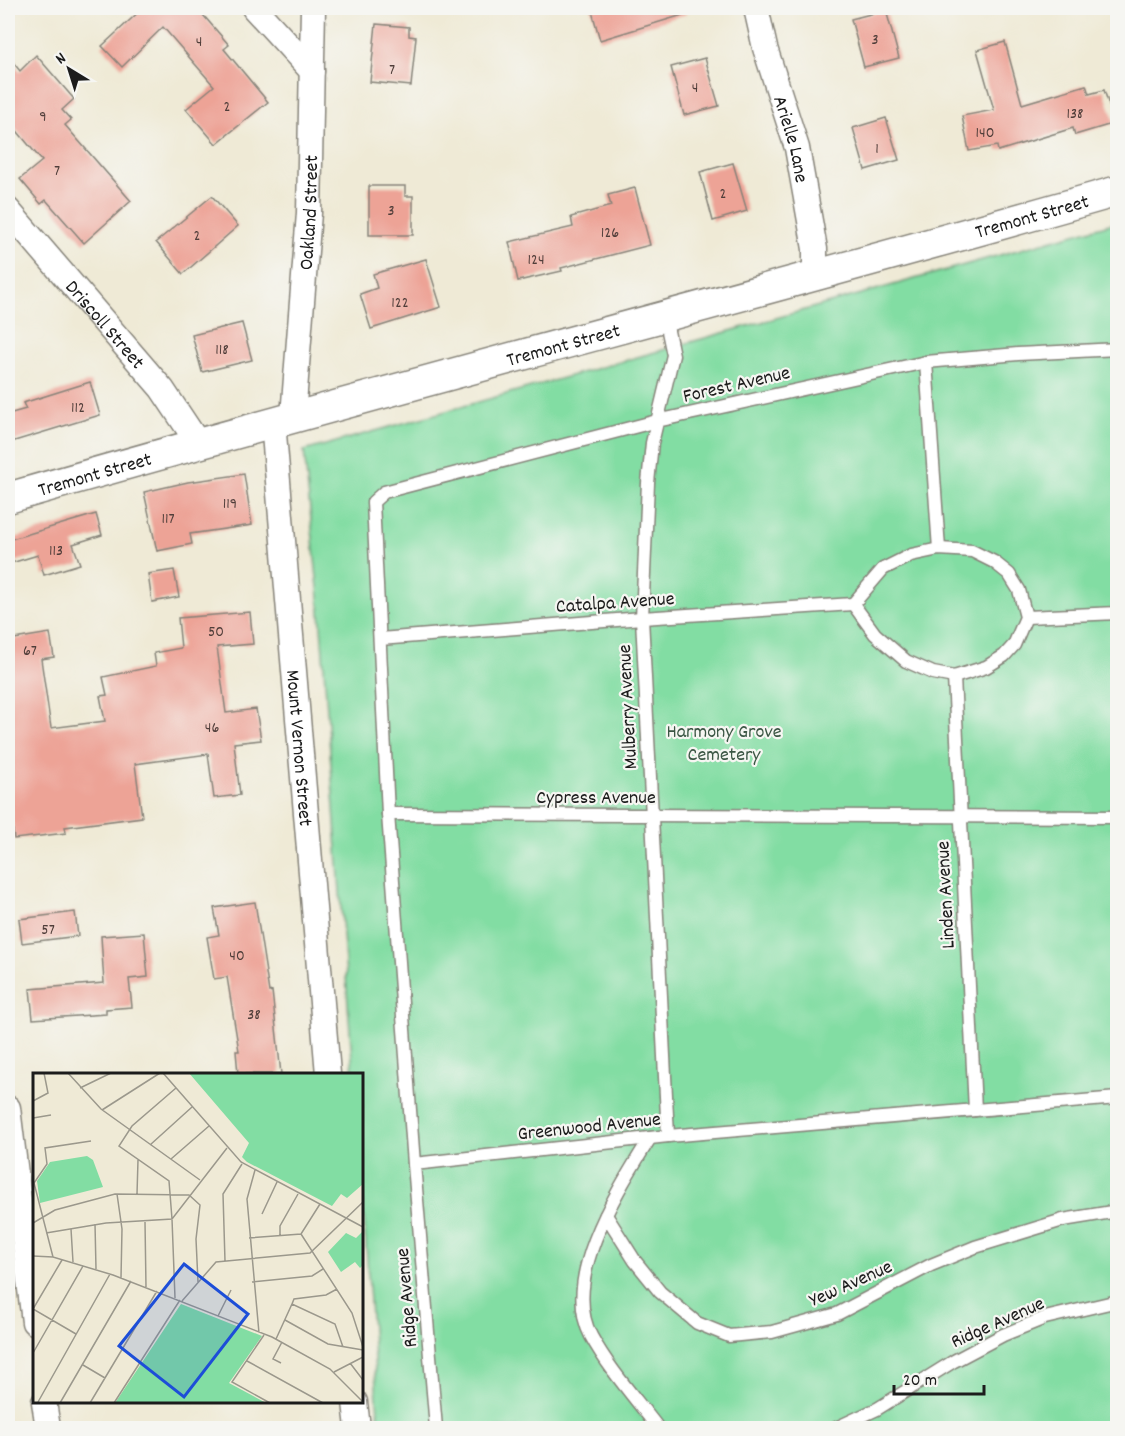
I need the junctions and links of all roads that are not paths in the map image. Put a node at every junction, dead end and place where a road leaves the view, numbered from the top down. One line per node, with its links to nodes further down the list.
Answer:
1 (254, 8): 4 (street)
2 (313, 8): 4 (street, Oakland Street)
3 (756, 8): 7 (street, Arielle Lane)
4 (312, 71): 11 (street, Oakland Street)
5 (1118, 191): 7 (street, Tremont Street)
6 (8, 210): 13 (street, Driscoll Street)
7 (815, 275): 8 (street, Tremont Street)
8 (665, 317): 11 (street, Tremont Street); 12 (lane, Mulberry Avenue)
9 (1118, 349): 10 (lane, Forest Avenue)
10 (926, 362): 12 (lane, Forest Avenue); 15 (lane)
11 (283, 419): 13 (street, Tremont Street); 26 (street, Mount Vernon Street)
12 (657, 421): 19 (lane, Mulberry Avenue); 20 (lane, Forest Avenue)
13 (198, 442): 14 (street, Tremont Street)
14 (8, 498)
15 (939, 549): 16 (lane); 18 (lane)
16 (853, 604): 19 (lane, Catalpa Avenue); 21 (lane)
17 (1118, 613): 18 (lane)
18 (1026, 617): 21 (lane)
19 (642, 618): 20 (lane, Catalpa Avenue); 23 (lane, Mulberry Avenue)
20 (380, 639): 22 (lane)
21 (954, 677): 24 (lane, Linden Avenue)
22 (388, 814): 23 (lane, Cypress Avenue); 32 (lane)
23 (651, 816): 24 (lane, Cypress Avenue); 30 (lane, Mulberry Avenue)
24 (960, 816): 25 (lane, Cypress Avenue); 29 (lane, Linden Avenue)
25 (1118, 817)
26 (328, 1073)
27 (1118, 1098): 29 (lane, Greenwood Avenue)
28 (8, 1108): 36 (street)
29 (975, 1110): 30 (lane, Greenwood Avenue)
30 (668, 1136): 31 (lane, Greenwood Avenue)
31 (650, 1138): 32 (lane, Greenwood Avenue); 34 (lane)
32 (414, 1164): 41 (lane, Ridge Avenue)
33 (1118, 1211): 34 (lane, Yew Avenue)
34 (606, 1215): 42 (lane)
35 (1118, 1301): 43 (lane, Ridge Avenue)
36 (33, 1314)
37 (45, 1403): 39 (street)
38 (355, 1403): 40 (street)
39 (48, 1428)
40 (358, 1428)
41 (436, 1428)
42 (658, 1428)
43 (836, 1428)

